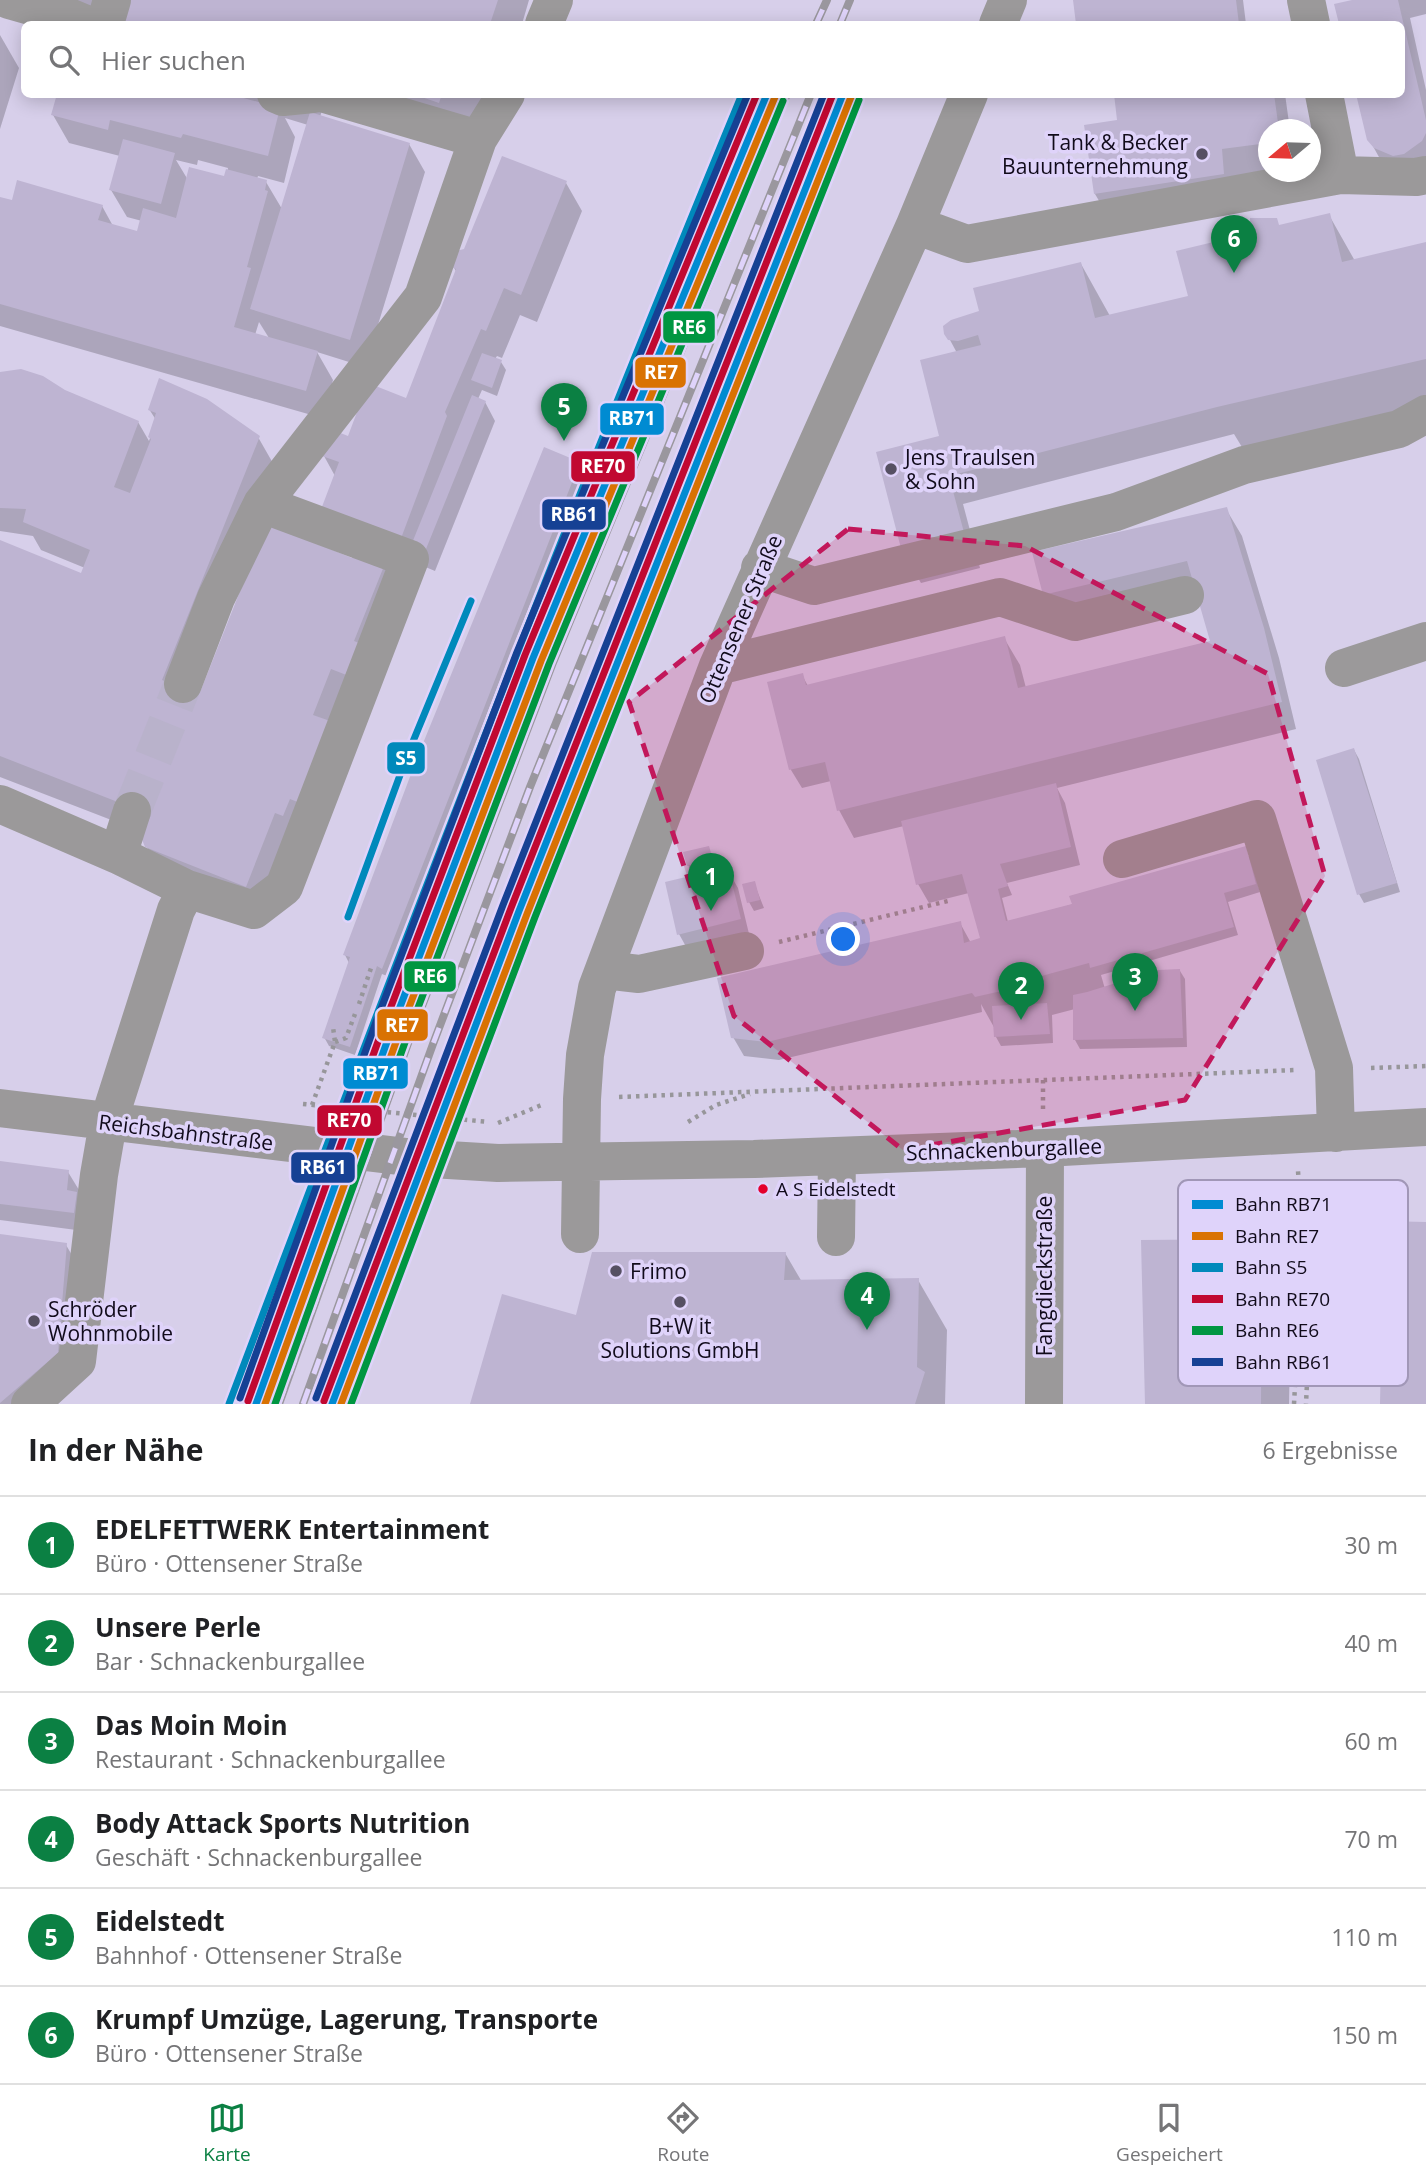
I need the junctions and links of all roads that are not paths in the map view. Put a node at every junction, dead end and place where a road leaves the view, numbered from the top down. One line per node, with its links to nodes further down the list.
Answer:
1 (9, 0): 6 (street)
2 (112, 0): 7 (street)
3 (554, 0): 8 (street)
4 (1008, 0): 9 (street)
5 (1306, 0): 10 (street)
6 (79, 21)
7 (106, 21)
8 (545, 21)
9 (999, 21)
10 (1310, 21)
11 (339, 98): 15 (street)
12 (504, 98): 15 (street)
13 (967, 98): 18 (street, Ottensener Straße)
14 (1325, 98): 16 (street)
15 (478, 139): 20 (street)
16 (1340, 175): 17 (street); 18 (street)
17 (1426, 175)
18 (915, 225): 21 (street, Ottensener Straße)
19 (1426, 414): 21 (street)
20 (262, 503): 26 (street); 31 (street)
21 (760, 568): 24 (street, Ottensener Straße)
22 (1185, 595): 24 (street)
23 (1426, 642): 25 (street)
24 (718, 666): 33 (street, Ottensener Straße)
25 (1344, 668)
26 (183, 684)
27 (0, 804): 29 (street)
28 (132, 811): 29 (street)
29 (118, 855): 31 (street)
30 (1122, 859): 38 (street)
31 (187, 890): 35 (street)
32 (745, 951): 33 (street)
33 (604, 970): 40 (street, Ottensener Straße)
34 (0, 1108): 35 (street, Reichsbahnstraße)
35 (108, 1123): 40 (street, Reichsbahnstraße); 43 (street)
36 (1426, 1127): 38 (street, Schnackenburgallee)
37 (1044, 1133): 38 (street, Schnackenburgallee); 39 (street, Schnackenburgallee); 44 (street, Fangdieckstraße)
38 (1336, 1133)
39 (836, 1156): 40 (street, Schnackenburgallee); 42 (street)
40 (581, 1163): 41 (street, Ottensener Straße)
41 (580, 1234)
42 (836, 1237)
43 (30, 1404)
44 (1044, 1404)

